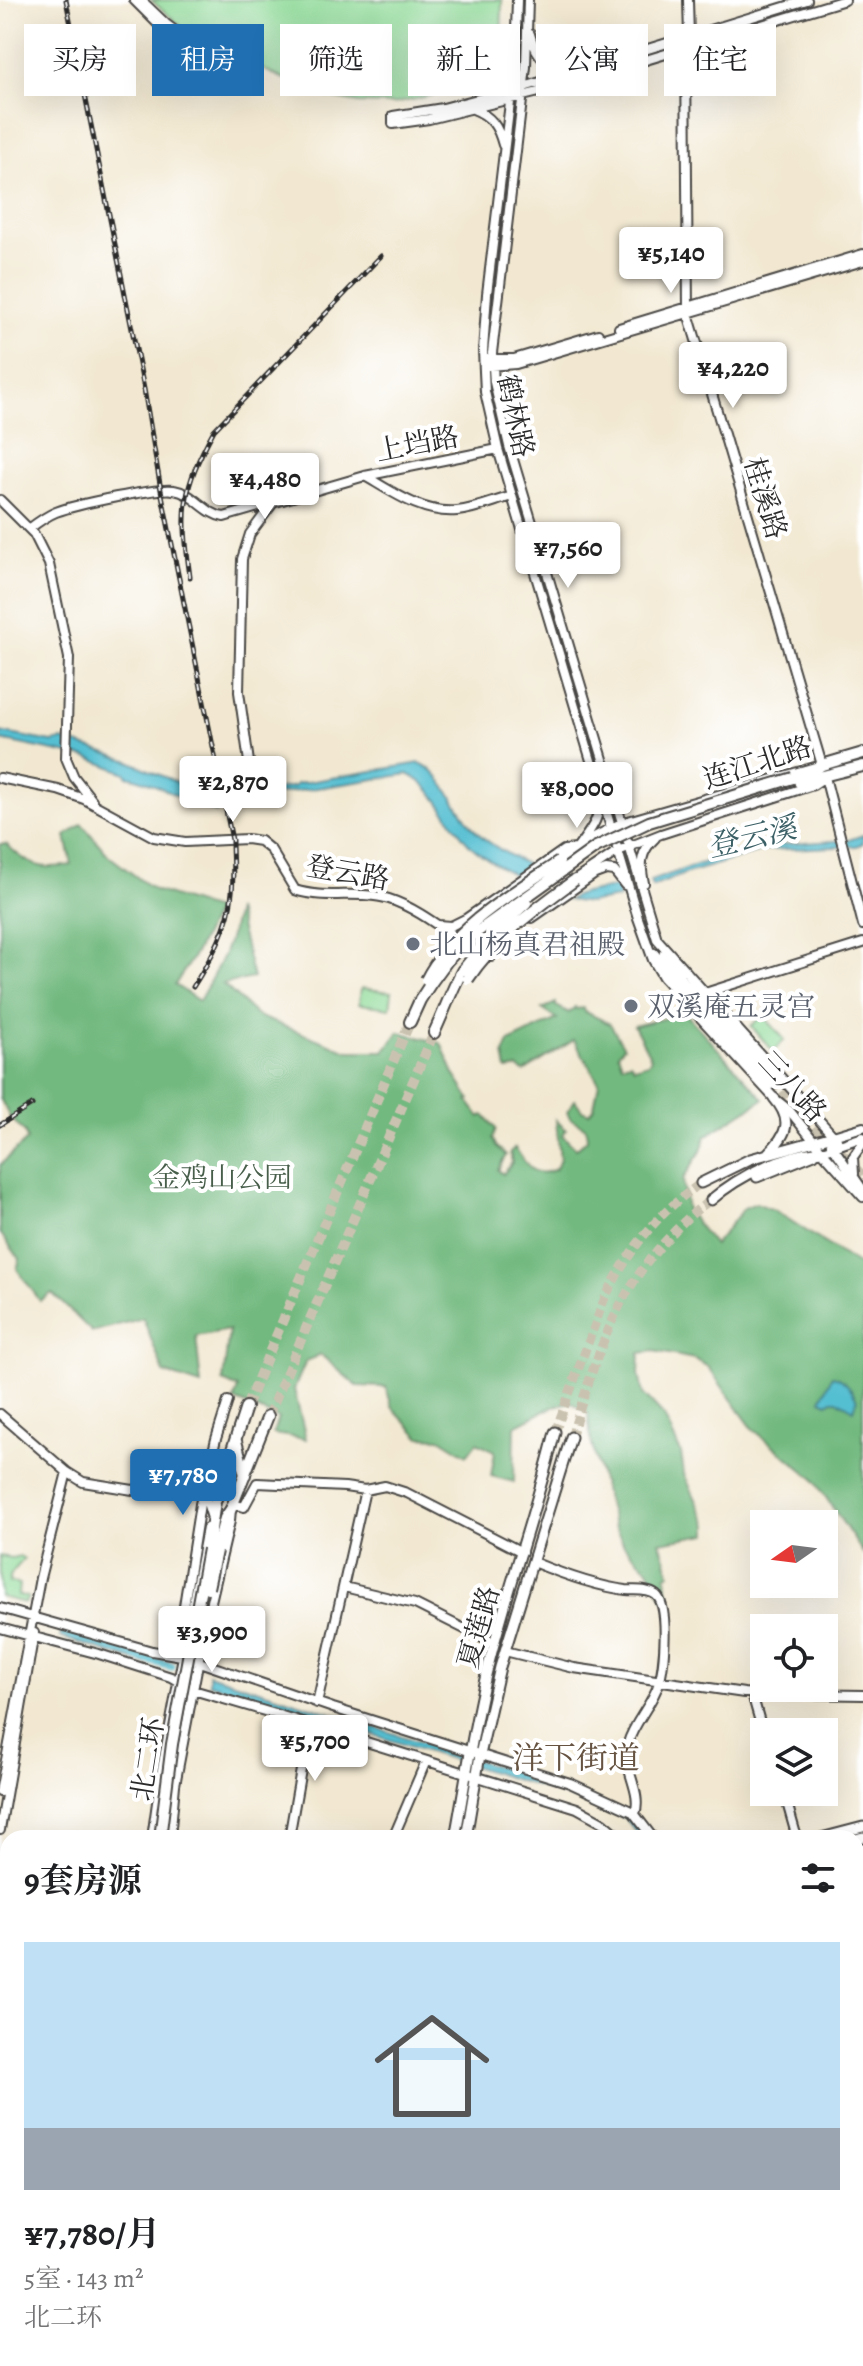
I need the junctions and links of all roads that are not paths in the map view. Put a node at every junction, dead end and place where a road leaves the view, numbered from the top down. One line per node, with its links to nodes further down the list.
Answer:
1 (134, 0): 2 (main road)
2 (141, 0)
3 (517, 0): 8 (main road, 鹤林路)
4 (528, 0): 12 (main road, 鹤林路)
5 (688, 0): 9 (main road)
6 (807, 0): 10 (main road)
7 (845, 0): 11 (main road)
8 (516, 24)
9 (689, 24)
10 (728, 24)
11 (766, 24)
12 (528, 27): 13 (main road); 16 (main road, 鹤林路)
13 (536, 50)
14 (664, 54): 16 (main road)
15 (536, 87): 16 (main road)
16 (523, 92): 17 (main road); 27 (main road, 鹤林路)
17 (520, 93)
18 (502, 96): 22 (main road)
19 (506, 96): 22 (main road)
20 (512, 96): 23 (main road, 鹤林路)
21 (686, 96): 26 (main road, 桂溪路)
22 (472, 108): 23 (main road)
23 (504, 154): 27 (main road, 鹤林路)
24 (863, 254): 26 (main road)
25 (863, 261): 26 (main road)
26 (688, 310): 27 (main road); 35 (main road, 桂溪路)
27 (487, 363): 28 (main road, 鹤林路); 43 (main road, 三八路)
28 (498, 449): 29 (main road, 上垱路); 30 (main road, 鹤林路)
29 (365, 476): 30 (main road); 32 (main road, 上垱路)
30 (512, 496): 39 (main road, 鹤林路)
31 (0, 500): 33 (main road)
32 (273, 502): 33 (main road, 上垱路); 41 (main road)
33 (29, 529): 42 (main road)
34 (863, 753): 35 (highway, 连江北路)
35 (822, 765): 40 (highway, 连江北路); 43 (main road)
36 (863, 766): 37 (highway, 连江北路)
37 (825, 777): 40 (highway, 连江北路); 45 (main road); 56 (main road)
38 (0, 778): 42 (main road, 登云路)
39 (597, 779): 44 (main road, 鹤林路); 47 (main road)
40 (794, 781): 61 (highway, 连江北路, bridge); 62 (highway, 连江北路, bridge)
41 (252, 783)
42 (95, 804): 55 (main road, 登云路)
43 (621, 823): 44 (main road); 46 (main road, 三八路)
44 (612, 828): 47 (main road); 48 (main road, 鹤林路)
45 (661, 834): 46 (main road); 53 (main road)
46 (628, 847): 48 (main road); 53 (main road, 三八路)
47 (577, 849): 49 (main road); 54 (main road)
48 (618, 851): 51 (main road); 52 (main road, 三八路)
49 (559, 862): 62 (highway, bridge)
50 (610, 870): 51 (main road); 51 (main road); 52 (main road)
51 (577, 881): 59 (main road, bridge); 61 (highway, bridge)
52 (632, 898): 57 (main road, 三八路)
53 (646, 907): 58 (main road, 三八路)
54 (467, 918): 55 (main road); 59 (main road)
55 (433, 924): 59 (main road)
56 (863, 925)
57 (645, 939): 58 (main road); 67 (main road, 三八路)
58 (657, 939): 63 (main road, 三八路)
59 (458, 941)
60 (863, 943): 63 (main road)
61 (465, 975): 65 (highway, 连江北路)
62 (429, 981): 64 (highway)
63 (705, 993): 66 (main road, 三八路)
64 (410, 1022)
65 (434, 1033)
66 (792, 1090): 67 (main road); 71 (main road, 三八路)
67 (777, 1101): 70 (main road, 三八路); 73 (main road)
68 (863, 1127): 71 (main road, 三八路)
69 (863, 1140): 71 (main road, 三八路); 75 (main road)
70 (814, 1141): 71 (main road); 72 (main road, 三八路); 73 (main road)
71 (833, 1141): 72 (main road, 三八路); 75 (main road)
72 (822, 1151): 76 (main road); 77 (main road)
73 (766, 1154): 74 (main road)
74 (701, 1183)
75 (860, 1186)
76 (863, 1197)
77 (711, 1200)
78 (228, 1401): 91 (main road)
79 (246, 1407): 81 (highway, 北二环)
80 (0, 1414): 88 (main road)
81 (242, 1419): 84 (highway, 北二环); 85 (highway, 北二环)
82 (555, 1432): 97 (main road, 夏莲路)
83 (571, 1437): 98 (main road, 夏莲路)
84 (236, 1439): 86 (highway); 87 (highway, 北二环)
85 (257, 1446): 86 (highway); 89 (highway, 北二环)
86 (240, 1458): 87 (highway); 89 (highway)
87 (226, 1468): 92 (highway, 北二环)
88 (67, 1472): 91 (main road); 102 (main road)
89 (245, 1475): 93 (highway, 北二环)
90 (365, 1490): 93 (main road); 97 (main road); 99 (main road)
91 (203, 1491): 94 (main road); 95 (main road)
92 (215, 1502): 94 (main road); 96 (highway, 北二环)
93 (232, 1507): 96 (highway, 北二环); 109 (main road)
94 (211, 1515): 95 (main road)
95 (202, 1528): 100 (main road)
96 (212, 1550): 126 (highway, 北二环, bridge)
97 (522, 1552): 106 (main road, 夏莲路)
98 (533, 1562): 107 (main road, 夏莲路); 111 (main road)
99 (344, 1587): 106 (main road); 116 (main road)
100 (190, 1596): 105 (main road); 108 (main road)
101 (0, 1608): 102 (main road)
102 (34, 1616): 104 (main road); 108 (main road)
103 (0, 1628): 104 (main road)
104 (31, 1635): 110 (main road); 121 (main road); 124 (main road)
105 (178, 1644)
106 (494, 1644): 118 (main road, 夏莲路)
107 (505, 1651): 111 (main road); 118 (main road, 夏莲路)
108 (182, 1656): 109 (main road); 110 (main road)
109 (198, 1663): 112 (main road); 116 (main road)
110 (178, 1681): 112 (main road); 125 (main road)
111 (659, 1682): 113 (main road); 123 (main road)
112 (193, 1690): 117 (main road); 127 (main road)
113 (750, 1693)
114 (838, 1695): 115 (main road)
115 (863, 1695)
116 (317, 1703): 118 (main road)
117 (309, 1724): 119 (main road); 128 (main road)
118 (475, 1753): 120 (main road, 夏莲路); 123 (main road)
119 (426, 1761): 120 (main road); 129 (main road)
120 (471, 1775): 130 (main road, 夏莲路); 131 (main road, 夏莲路); 132 (main road)
121 (0, 1792)
122 (786, 1806): 134 (main road)
123 (635, 1814): 133 (main road)
124 (0, 1830)
125 (153, 1830)
126 (166, 1830)
127 (167, 1830)
128 (290, 1830)
129 (396, 1830)
130 (457, 1830)
131 (467, 1830)
132 (612, 1830)
133 (647, 1830)
134 (792, 1830)

